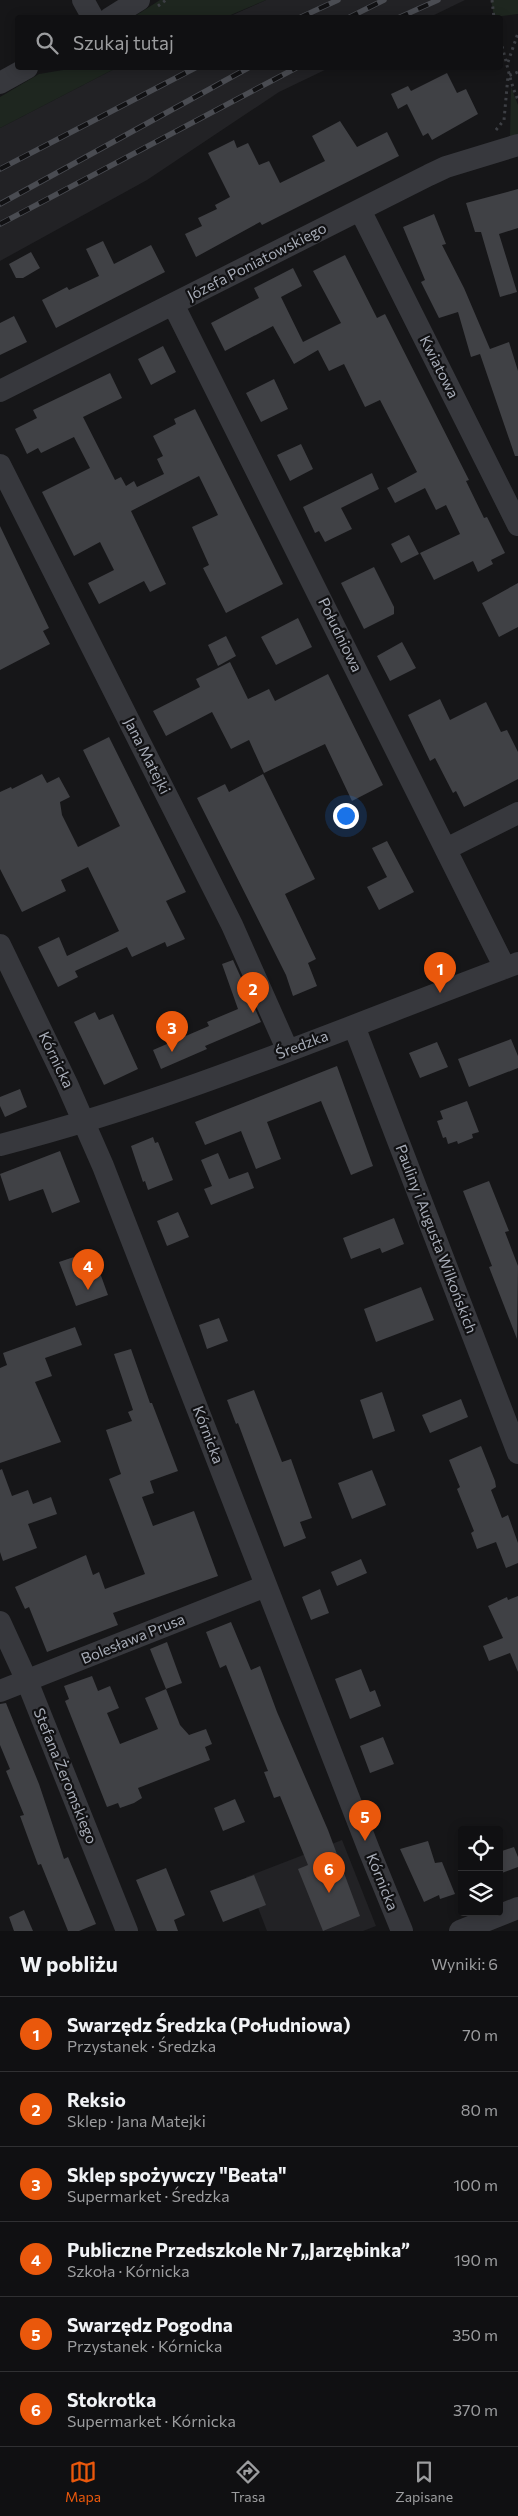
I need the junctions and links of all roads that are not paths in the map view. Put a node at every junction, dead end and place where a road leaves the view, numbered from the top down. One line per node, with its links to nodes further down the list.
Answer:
1 (83, 0): 3 (street)
2 (140, 0): 4 (street)
3 (91, 15)
4 (115, 15)
5 (23, 70): 6 (street)
6 (0, 83)
7 (512, 147): 8 (street, Józefa Poniatowskiego)
8 (360, 210): 9 (street, Józefa Poniatowskiego); 12 (street, Kwiatowa)
9 (173, 304): 10 (street, Józefa Poniatowskiego); 14 (street, Południowa)
10 (0, 391)
11 (0, 465): 18 (street, Jana Matejki)
12 (518, 524)
13 (518, 813): 14 (street)
14 (446, 849): 16 (street, Południowa)
15 (0, 944): 19 (street, Kórnicka)
16 (511, 965): 17 (street, Średzka)
17 (354, 1026): 18 (street, Średzka); 21 (street, Pauliny i Augusta Wilkońskich)
18 (288, 1051): 19 (street, Średzka)
19 (85, 1122): 20 (street, Średzka); 22 (street, Kórnicka)
20 (0, 1145)
21 (518, 1453)
22 (266, 1586): 24 (street, Bolesława Prusa); 28 (street, Kórnicka)
23 (0, 1622): 24 (street, Stefana Żeromskiego)
24 (27, 1681): 25 (street, Bolesława Prusa); 27 (street, Stefana Żeromskiego)
25 (0, 1692)
26 (518, 1908): 29 (street)
27 (127, 1931)
28 (402, 1931)
29 (460, 1931)

